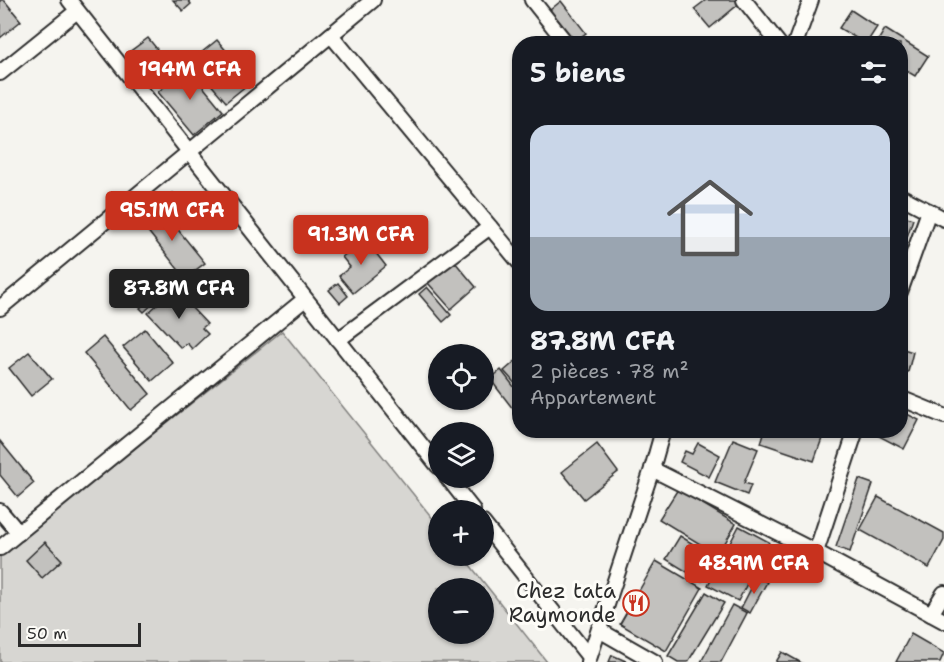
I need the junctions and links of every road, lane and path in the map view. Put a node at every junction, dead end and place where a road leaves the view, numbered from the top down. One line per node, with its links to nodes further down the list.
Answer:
1 (373, 0): 6 (street)
2 (531, 0): 7 (street)
3 (744, 0): 8 (street)
4 (811, 0): 9 (street)
5 (73, 5): 10 (street); 11 (street)
6 (331, 35): 11 (street); 15 (street)
7 (560, 36)
8 (773, 36)
9 (798, 36)
10 (0, 73)
11 (189, 152): 18 (street); 19 (street)
12 (908, 200): 13 (street)
13 (928, 211): 14 (street); 17 (street)
14 (944, 219)
15 (490, 227): 16 (street); 20 (street)
16 (512, 254)
17 (908, 269)
18 (305, 299): 20 (street); 30 (street)
19 (0, 308)
20 (338, 340): 25 (street)
21 (908, 401): 22 (street)
22 (944, 416)
23 (660, 438): 26 (street)
24 (852, 438): 33 (street)
25 (428, 453)
26 (652, 469): 33 (street); 36 (street)
27 (456, 488): 28 (street)
28 (465, 500)
29 (0, 511): 30 (street)
30 (19, 533): 32 (street)
31 (494, 537): 37 (street)
32 (0, 548)
33 (816, 552): 35 (street)
34 (944, 593): 35 (street)
35 (938, 617)
36 (599, 630): 37 (street); 38 (street)
37 (588, 660)
38 (655, 662)

